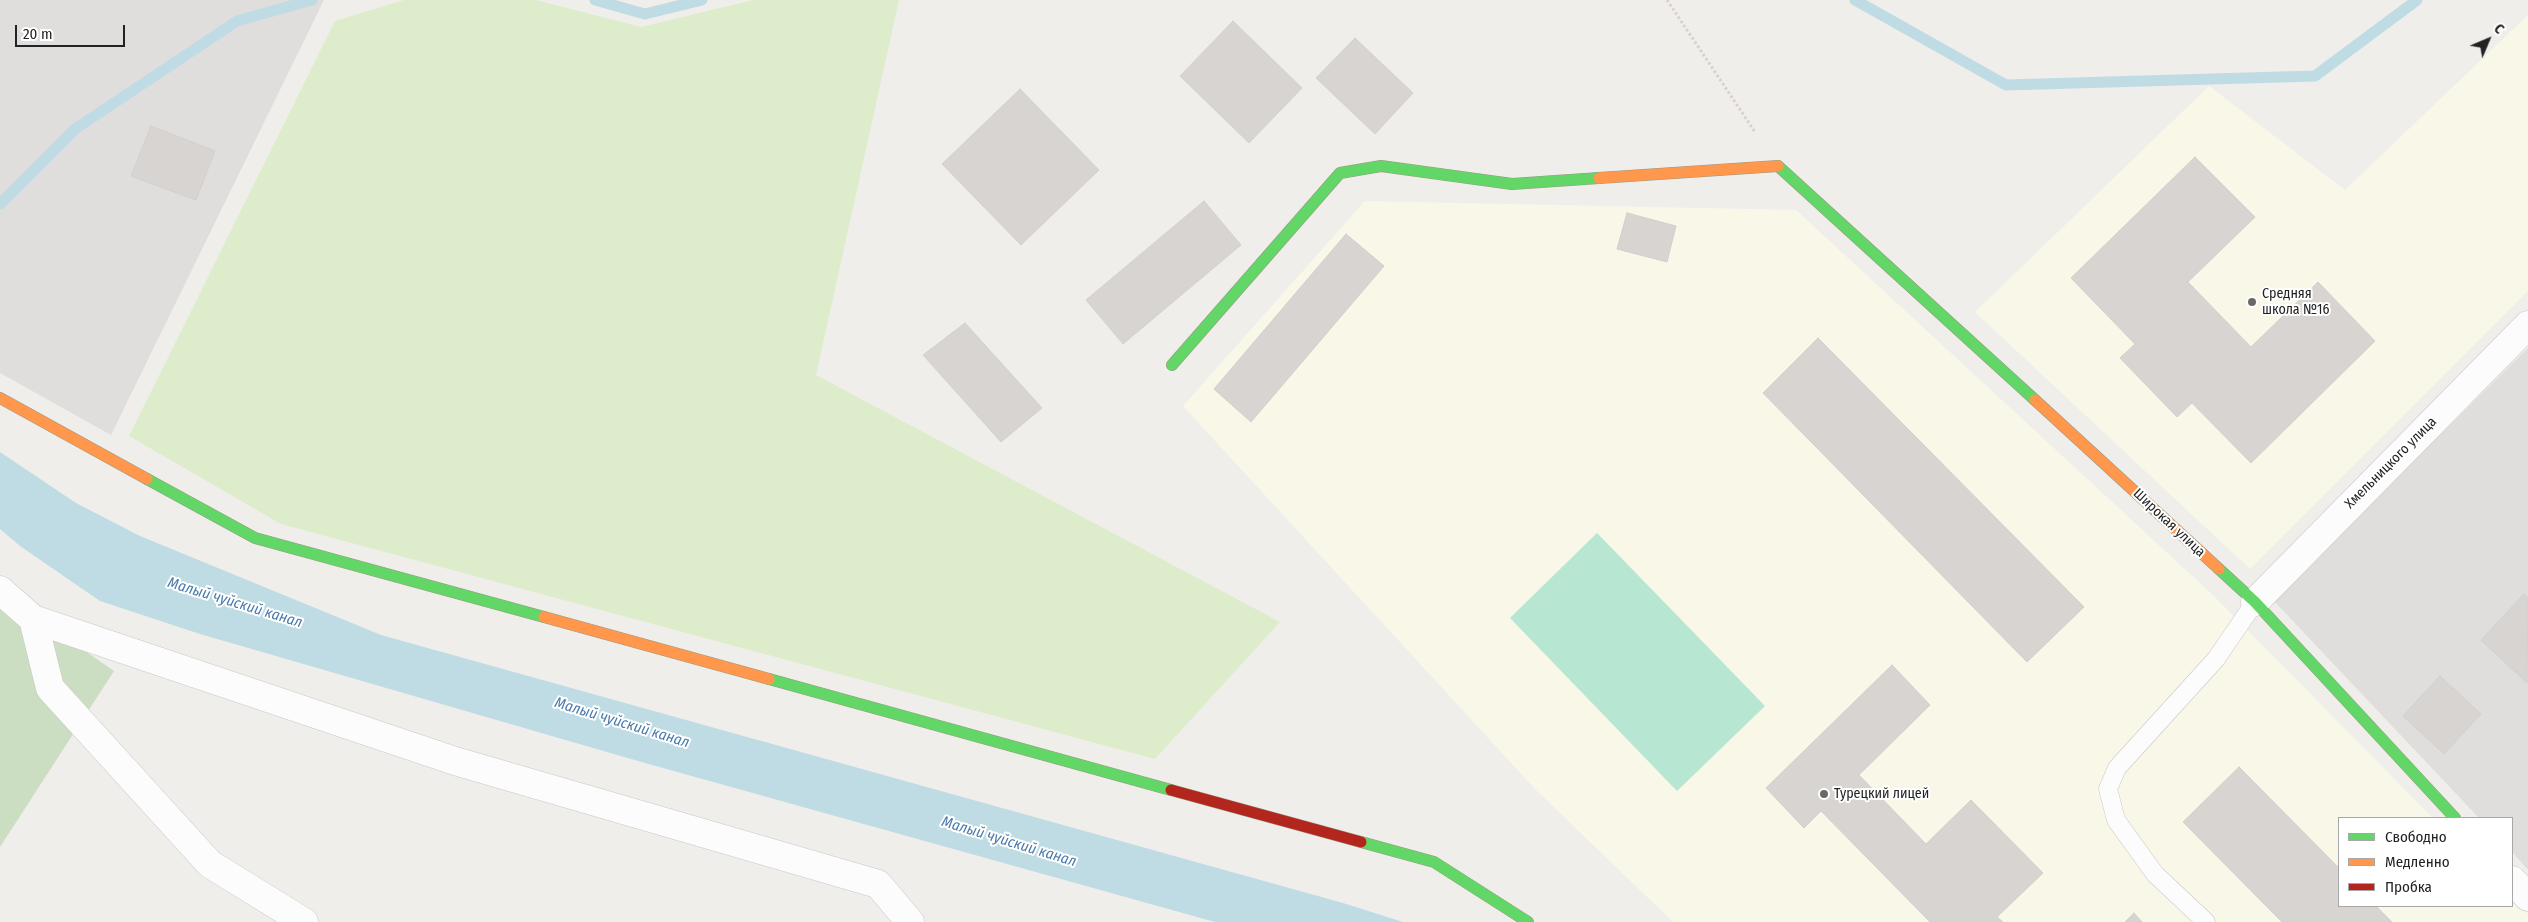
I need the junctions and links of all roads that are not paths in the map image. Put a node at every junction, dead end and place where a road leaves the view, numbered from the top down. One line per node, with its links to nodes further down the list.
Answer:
1 (2528, 325): 5 (street, Хмельницкого улица)
2 (1172, 365): 5 (street, Широкая улица)
3 (0, 398): 12 (street)
4 (0, 590): 6 (street)
5 (2255, 602): 7 (street, Широкая улица); 13 (lane)
6 (33, 619): 10 (street); 11 (street)
7 (2454, 817)
8 (2513, 881): 9 (street)
9 (2528, 897)
10 (304, 922)
11 (910, 922)
12 (1528, 922)
13 (2206, 922)

